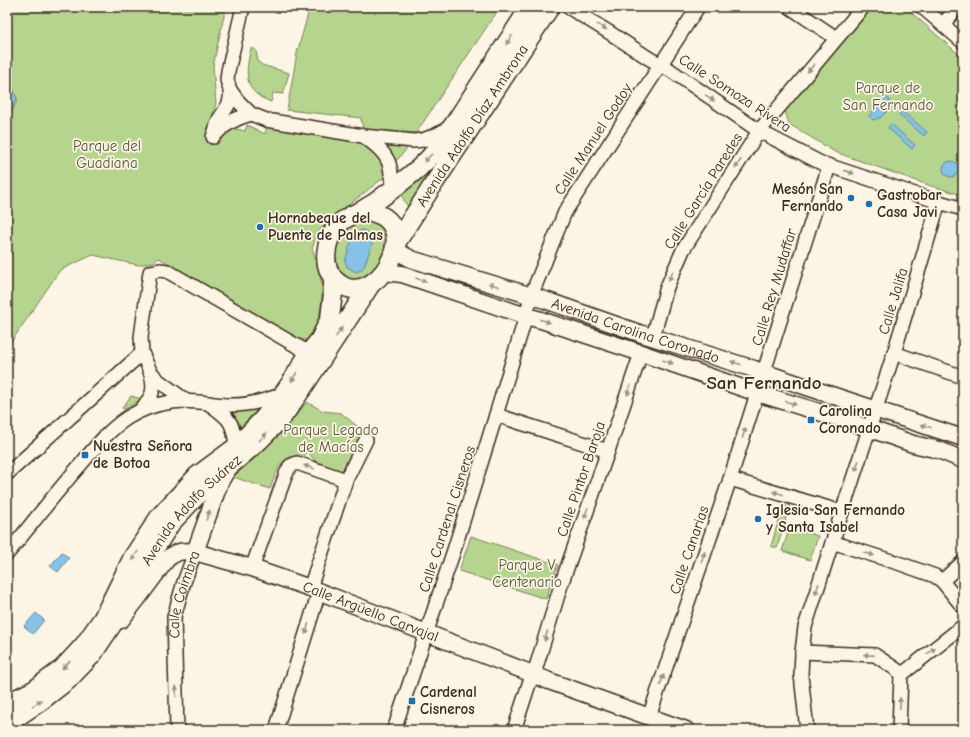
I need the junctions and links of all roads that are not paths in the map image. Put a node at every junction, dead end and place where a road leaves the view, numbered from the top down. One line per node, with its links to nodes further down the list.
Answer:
1 (243, 7): 14 (street)
2 (530, 7): 16 (highway, Avenida Adolfo Díaz Ambrona, one-way to 16)
3 (550, 7): 24 (highway, Avenida Adolfo Díaz Ambrona)
4 (568, 7): 13 (street, Calle Somoza Rivera, one-way to 13)
5 (698, 7): 13 (street, Calle Manuel Godoy)
6 (790, 7): 11 (street)
7 (863, 7): 11 (street)
8 (922, 7): 10 (street)
9 (958, 7): 10 (street)
10 (943, 24): 12 (street)
11 (836, 38): 17 (street, one-way to 17)
12 (963, 42)
13 (660, 65): 17 (street, Calle Somoza Rivera, one-way to 17); 27 (street, Calle Manuel Godoy)
14 (230, 90): 15 (street); 15 (street)
15 (251, 114): 18 (street)
16 (454, 124): 18 (street); 23 (highway, Avenida Adolfo Díaz Ambrona, one-way to 23)
17 (759, 131): 19 (street, Calle Somoza Rivera); 29 (street, Calle García Paredes, one-way to 29)
18 (363, 136): 20 (street)
19 (828, 166): 21 (street, Calle Somoza Rivera, one-way to 21); 35 (street, Calle Rey Mudaffar)
20 (392, 180)
21 (939, 202): 22 (street, Calle Somoza Rivera); 33 (street, Calle Jalifa)
22 (963, 209)
23 (361, 211): 24 (highway); 26 (highway)
24 (395, 247): 25 (highway); 27 (main road, Avenida Carolina Coronado, one-way to 24)
25 (377, 278): 26 (highway); 28 (main road, Avenida Carolina Coronado, one-way to 28); 50 (highway, Avenida Adolfo Suárez, one-way to 25)
26 (333, 279): 31 (highway, Avenida Adolfo Suárez)
27 (531, 296): 28 (street, Avenida Carolina Coronado); 29 (main road, Avenida Carolina Coronado)
28 (526, 316): 32 (main road, Avenida Carolina Coronado, one-way to 32); 43 (street, Calle Cardenal Cisneros)
29 (653, 337): 35 (main road, Avenida Carolina Coronado, one-way to 29)
30 (142, 353): 31 (street); 34 (street); 51 (street)
31 (309, 353): 38 (highway, Avenida Adolfo Suárez, one-way to 38)
32 (641, 353): 37 (main road, Avenida Carolina Coronado, one-way to 37); 48 (street, Calle Pintor Baroja, one-way to 48)
33 (894, 353): 36 (street); 41 (street, Calle Jalifa)
34 (150, 372): 39 (street); 42 (street)
35 (764, 372): 37 (street); 41 (main road, Avenida Carolina Coronado)
36 (963, 377)
37 (756, 393): 44 (main road, Avenida Carolina Coronado, one-way to 44); 52 (street, Calle Canarias, one-way to 37)
38 (283, 394): 40 (street); 47 (highway, Avenida Adolfo Suárez)
39 (185, 400): 40 (street); 42 (street)
40 (208, 403): 47 (street)
41 (876, 409): 44 (street); 45 (main road, Avenida Carolina Coronado, one-way to 41)
42 (140, 411): 57 (street)
43 (496, 415): 48 (street); 64 (street, Calle Cardenal Cisneros)
44 (869, 429): 49 (main road, Avenida Carolina Coronado); 54 (street, one-way to 54)
45 (963, 438)
46 (366, 440): 53 (street)
47 (236, 447): 69 (highway, Avenida Adolfo Suárez, one-way to 69)
48 (608, 451): 67 (street, Calle Pintor Baroja, one-way to 67)
49 (963, 460)
50 (229, 466): 56 (main road, Calle Coimbra, one-way to 50); 66 (highway, Avenida Adolfo Suárez)
51 (7, 474)
52 (730, 479): 54 (street, one-way to 52); 70 (street, Calle Canarias, one-way to 52)
53 (346, 480): 59 (street, one-way to 59); 61 (street)
54 (842, 512): 55 (street)
55 (832, 542): 60 (street, one-way to 60); 65 (street, one-way to 65)
56 (195, 552): 59 (main road, Calle Argüello Carvajal); 66 (main road, Calle Argüello Carvajal); 72 (street, Calle Coimbra, one-way to 56)
57 (7, 554)
58 (963, 562): 60 (street)
59 (252, 568): 61 (main road, Calle Argüello Carvajal)
60 (942, 581): 62 (street)
61 (315, 590): 64 (main road, Calle Argüello Carvajal); 73 (street, one-way to 73)
62 (963, 607)
63 (963, 626): 68 (street, one-way to 63)
64 (427, 633): 67 (main road, Calle Argüello Carvajal); 74 (street, Calle Cardenal Cisneros)
65 (802, 652): 68 (street, one-way to 65); 77 (street)
66 (92, 655): 71 (highway, Avenida Adolfo Suárez, one-way to 66)
67 (534, 674): 70 (main road, Calle Argüello Carvajal); 75 (street, Calle Pintor Baroja)
68 (901, 675): 78 (street, one-way to 68)
69 (7, 702)
70 (650, 717): 76 (main road, Calle Argüello Carvajal)
71 (7, 728)
72 (177, 730)
73 (276, 730)
74 (394, 730)
75 (514, 730)
76 (686, 730)
77 (807, 730)
78 (900, 730)

